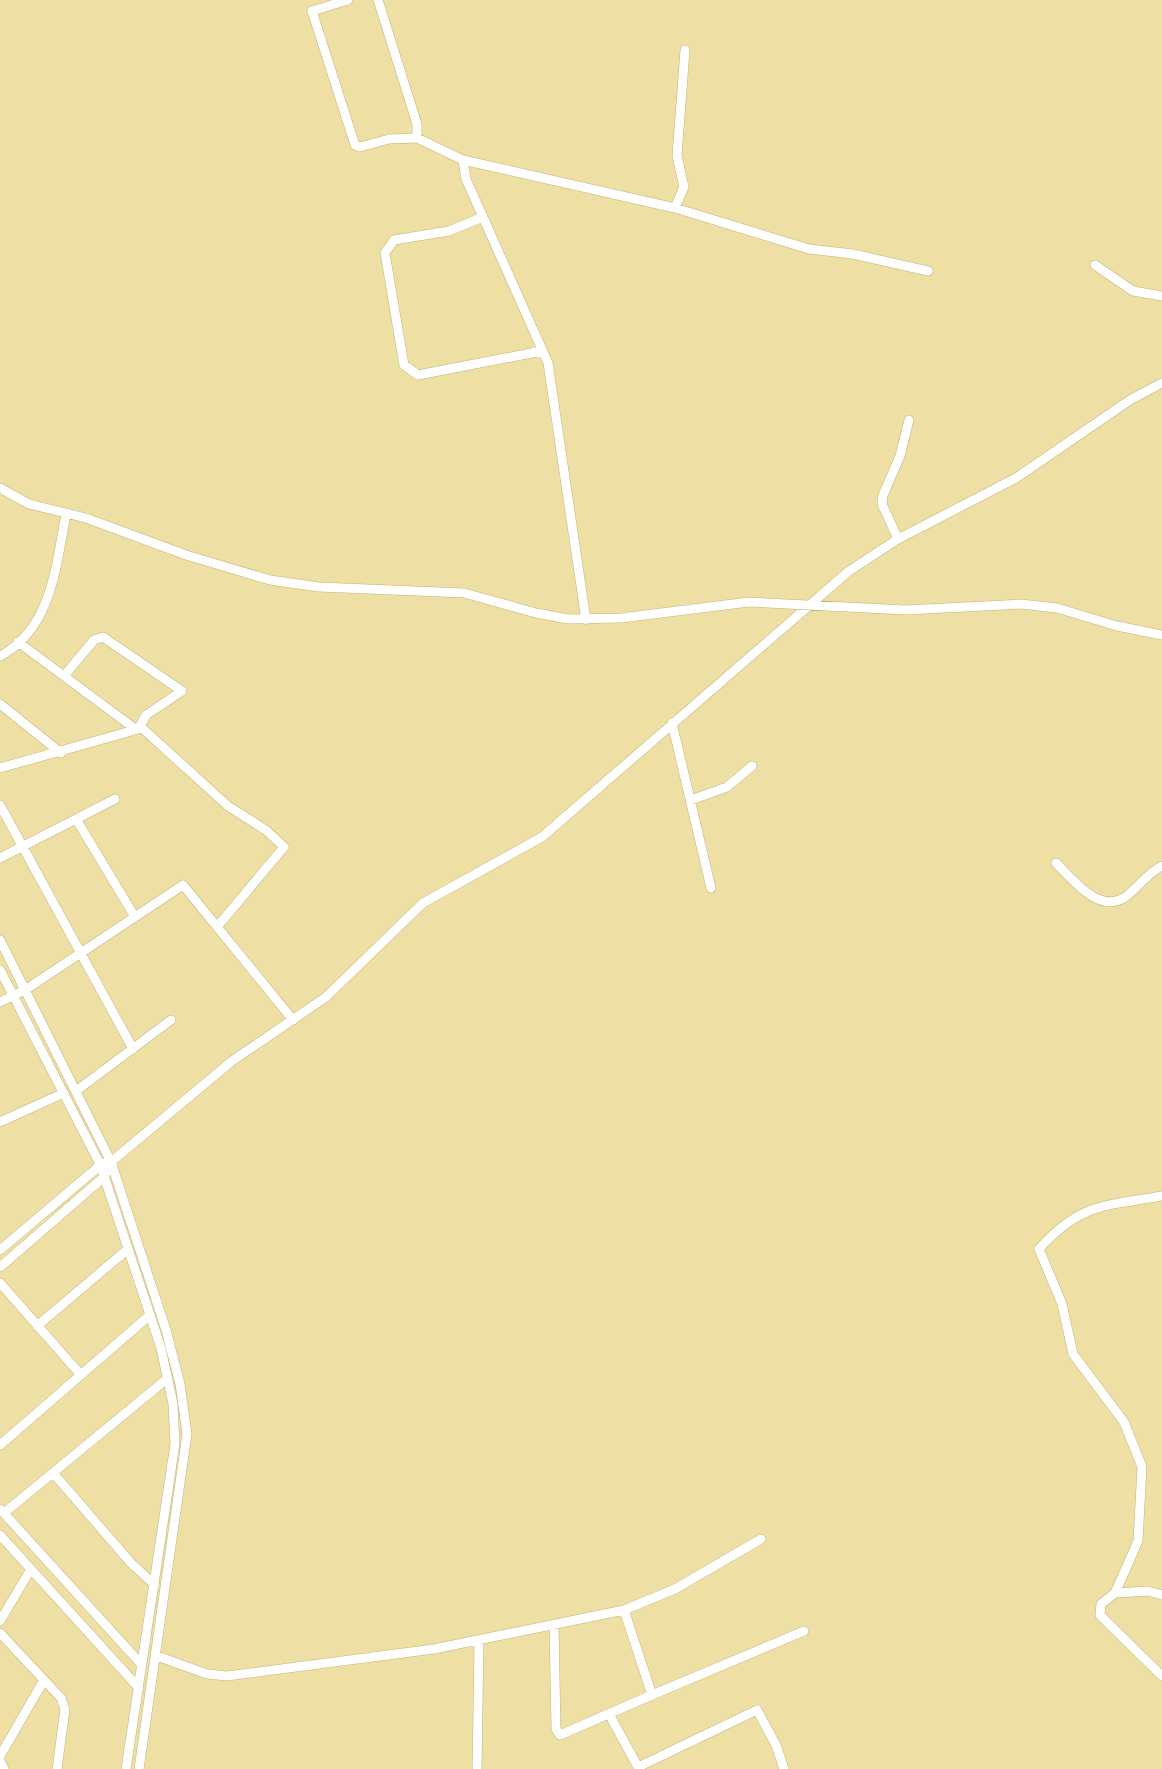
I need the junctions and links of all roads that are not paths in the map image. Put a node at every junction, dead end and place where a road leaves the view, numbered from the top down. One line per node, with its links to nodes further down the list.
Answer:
1 (348, 0): 4 (street)
2 (379, 0): 4 (street)
3 (685, 50): 6 (street)
4 (417, 138): 5 (street)
5 (463, 160): 6 (street); 7 (street)
6 (675, 208): 9 (street)
7 (483, 217): 11 (street); 11 (street)
8 (1095, 265): 10 (street)
9 (928, 271)
10 (1162, 296)
11 (542, 351): 18 (street)
12 (1162, 383): 16 (street)
13 (909, 420): 16 (street)
14 (0, 488): 15 (street)
15 (66, 514): 18 (street); 20 (street)
16 (898, 539): 17 (street)
17 (808, 604): 18 (street); 19 (street); 24 (street)
18 (586, 620)
19 (1162, 635)
20 (18, 642): 21 (street); 22 (street)
21 (0, 656)
22 (64, 676): 25 (street); 25 (street)
23 (0, 704): 26 (street)
24 (672, 723): 30 (street); 47 (street)
25 (136, 728): 26 (street); 39 (street)
26 (61, 753): 28 (street)
27 (752, 766): 30 (street)
28 (0, 768)
29 (115, 799): 32 (street)
30 (691, 800): 37 (street)
31 (0, 805): 33 (street)
32 (76, 819): 33 (street); 38 (street)
33 (24, 846): 34 (street); 41 (street)
34 (0, 858)
35 (1056, 863): 36 (street)
36 (1162, 866)
37 (711, 888)
38 (135, 917): 39 (street); 41 (street)
39 (217, 927): 47 (street)
40 (0, 940): 43 (street)
41 (80, 955): 43 (street); 48 (street)
42 (0, 970): 44 (street)
43 (25, 990): 44 (street); 49 (street)
44 (14, 996): 45 (street); 50 (street)
45 (0, 1002)
46 (171, 1020): 48 (street)
47 (293, 1020): 52 (street)
48 (133, 1049): 49 (street)
49 (76, 1091): 52 (street)
50 (64, 1093): 51 (street); 53 (street)
51 (0, 1122)
52 (111, 1162): 53 (street); 54 (street); 79 (street)
53 (100, 1164): 54 (street); 57 (street)
54 (104, 1177): 56 (street); 58 (street)
55 (1162, 1196): 71 (street)
56 (128, 1249): 60 (street); 61 (street)
57 (0, 1250)
58 (0, 1267)
59 (0, 1283): 61 (street)
60 (150, 1315): 62 (street); 63 (street)
61 (37, 1326): 62 (street)
62 (81, 1375): 64 (street)
63 (168, 1378): 65 (street); 70 (street)
64 (0, 1445)
65 (54, 1474): 66 (street); 70 (street)
66 (2, 1511): 80 (street)
67 (0, 1535): 69 (street)
68 (761, 1539): 73 (street)
69 (31, 1569): 74 (street); 83 (street)
70 (155, 1585): 80 (street)
71 (1115, 1593): 72 (street); 81 (street)
72 (1162, 1595)
73 (624, 1611): 75 (street); 84 (street)
74 (0, 1621)
75 (554, 1626): 78 (street); 85 (street)
76 (804, 1631): 84 (street)
77 (0, 1633): 82 (street)
78 (479, 1641): 79 (street); 92 (street)
79 (157, 1656): 91 (street)
80 (142, 1665): 83 (street)
81 (1162, 1676)
82 (44, 1680): 86 (street); 89 (street)
83 (139, 1688): 90 (street)
84 (652, 1695): 85 (street)
85 (609, 1714): 87 (street)
86 (4, 1765)
87 (639, 1768): 88 (street)
88 (781, 1768)
89 (57, 1769)
90 (126, 1769)
91 (139, 1769)
92 (477, 1769)

